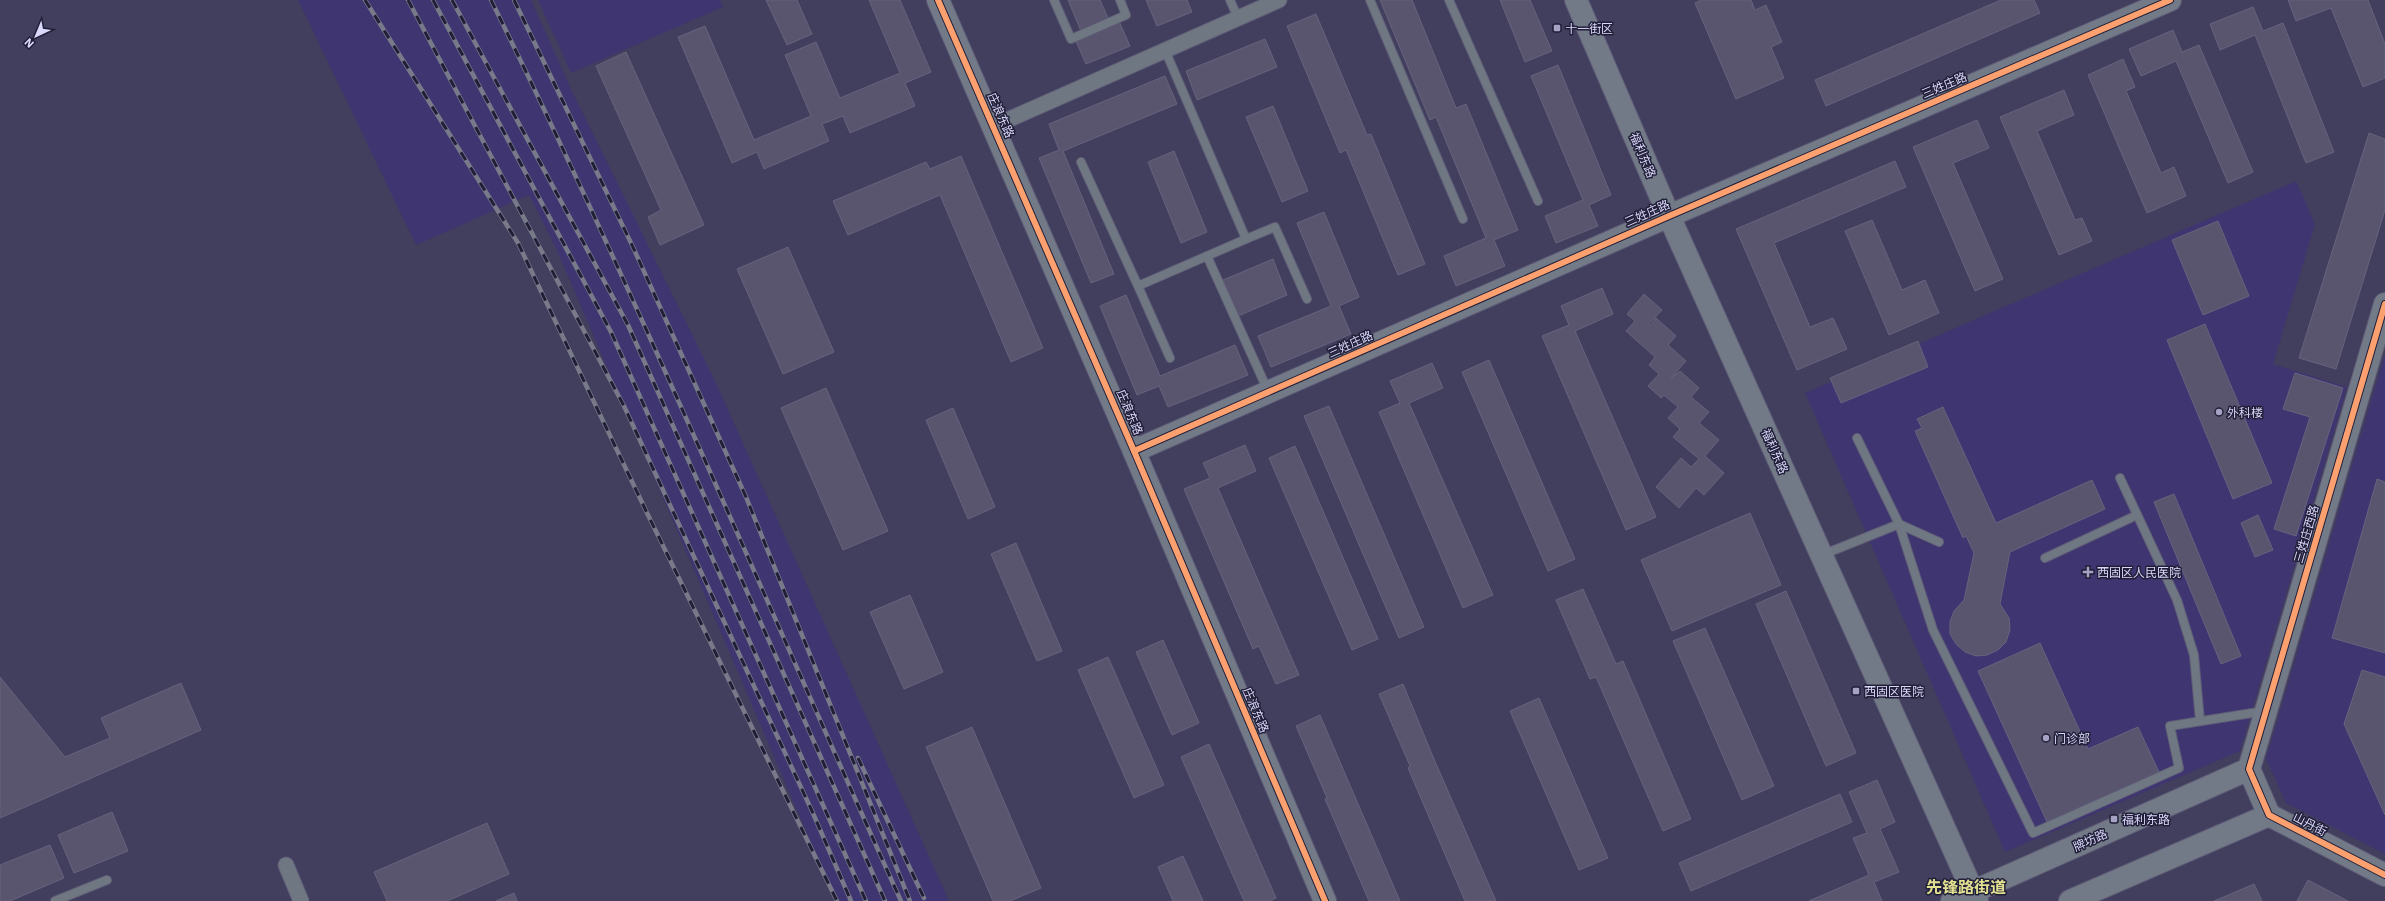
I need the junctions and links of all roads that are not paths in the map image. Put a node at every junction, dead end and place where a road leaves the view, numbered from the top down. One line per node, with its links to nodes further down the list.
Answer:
1 (938, 0): 12 (street, 庄浪东路)
2 (1054, 0): 3 (lane)
3 (1120, 0)
4 (1230, 0): 10 (lane)
5 (1279, 0): 10 (street)
6 (1370, 0): 16 (lane)
7 (1449, 0): 14 (lane)
8 (1576, 0): 15 (street, 福利东路)
9 (2170, 0): 15 (street, 三姓庄路)
10 (1238, 18): 11 (street)
11 (1165, 50): 12 (street); 17 (lane)
12 (994, 126): 25 (street, 庄浪东路)
13 (1081, 162): 19 (lane)
14 (1538, 201)
15 (1669, 216): 23 (street, 三姓庄路); 30 (street, 福利东路)
16 (1463, 219)
17 (1246, 239): 18 (lane); 20 (lane)
18 (1207, 256): 19 (lane); 23 (lane)
19 (1138, 286): 22 (lane)
20 (1306, 299)
21 (2385, 304): 32 (street, 三姓庄西路)
22 (1170, 358)
23 (1268, 392): 25 (street, 三姓庄路)
24 (1857, 438): 28 (lane)
25 (1134, 451): 42 (street, 庄浪东路)
26 (2120, 478): 27 (lane)
27 (2137, 516): 31 (lane); 33 (lane)
28 (1899, 524): 29 (lane); 30 (lane); 33 (lane)
29 (1939, 542)
30 (1822, 555): 39 (street, 福利东路)
31 (2045, 558)
32 (2266, 711): 33 (lane); 34 (street, 三姓庄西路)
33 (2200, 721)
34 (2249, 770): 35 (street); 39 (street, 牌坊路)
35 (2269, 815): 37 (street, 山丹街); 44 (street)
36 (286, 865): 41 (street)
37 (2385, 875)
38 (107, 880): 40 (lane)
39 (1975, 896): 43 (street, 牌坊路)
40 (55, 901)
41 (301, 901)
42 (1325, 901)
43 (1952, 901)
44 (2070, 901)

